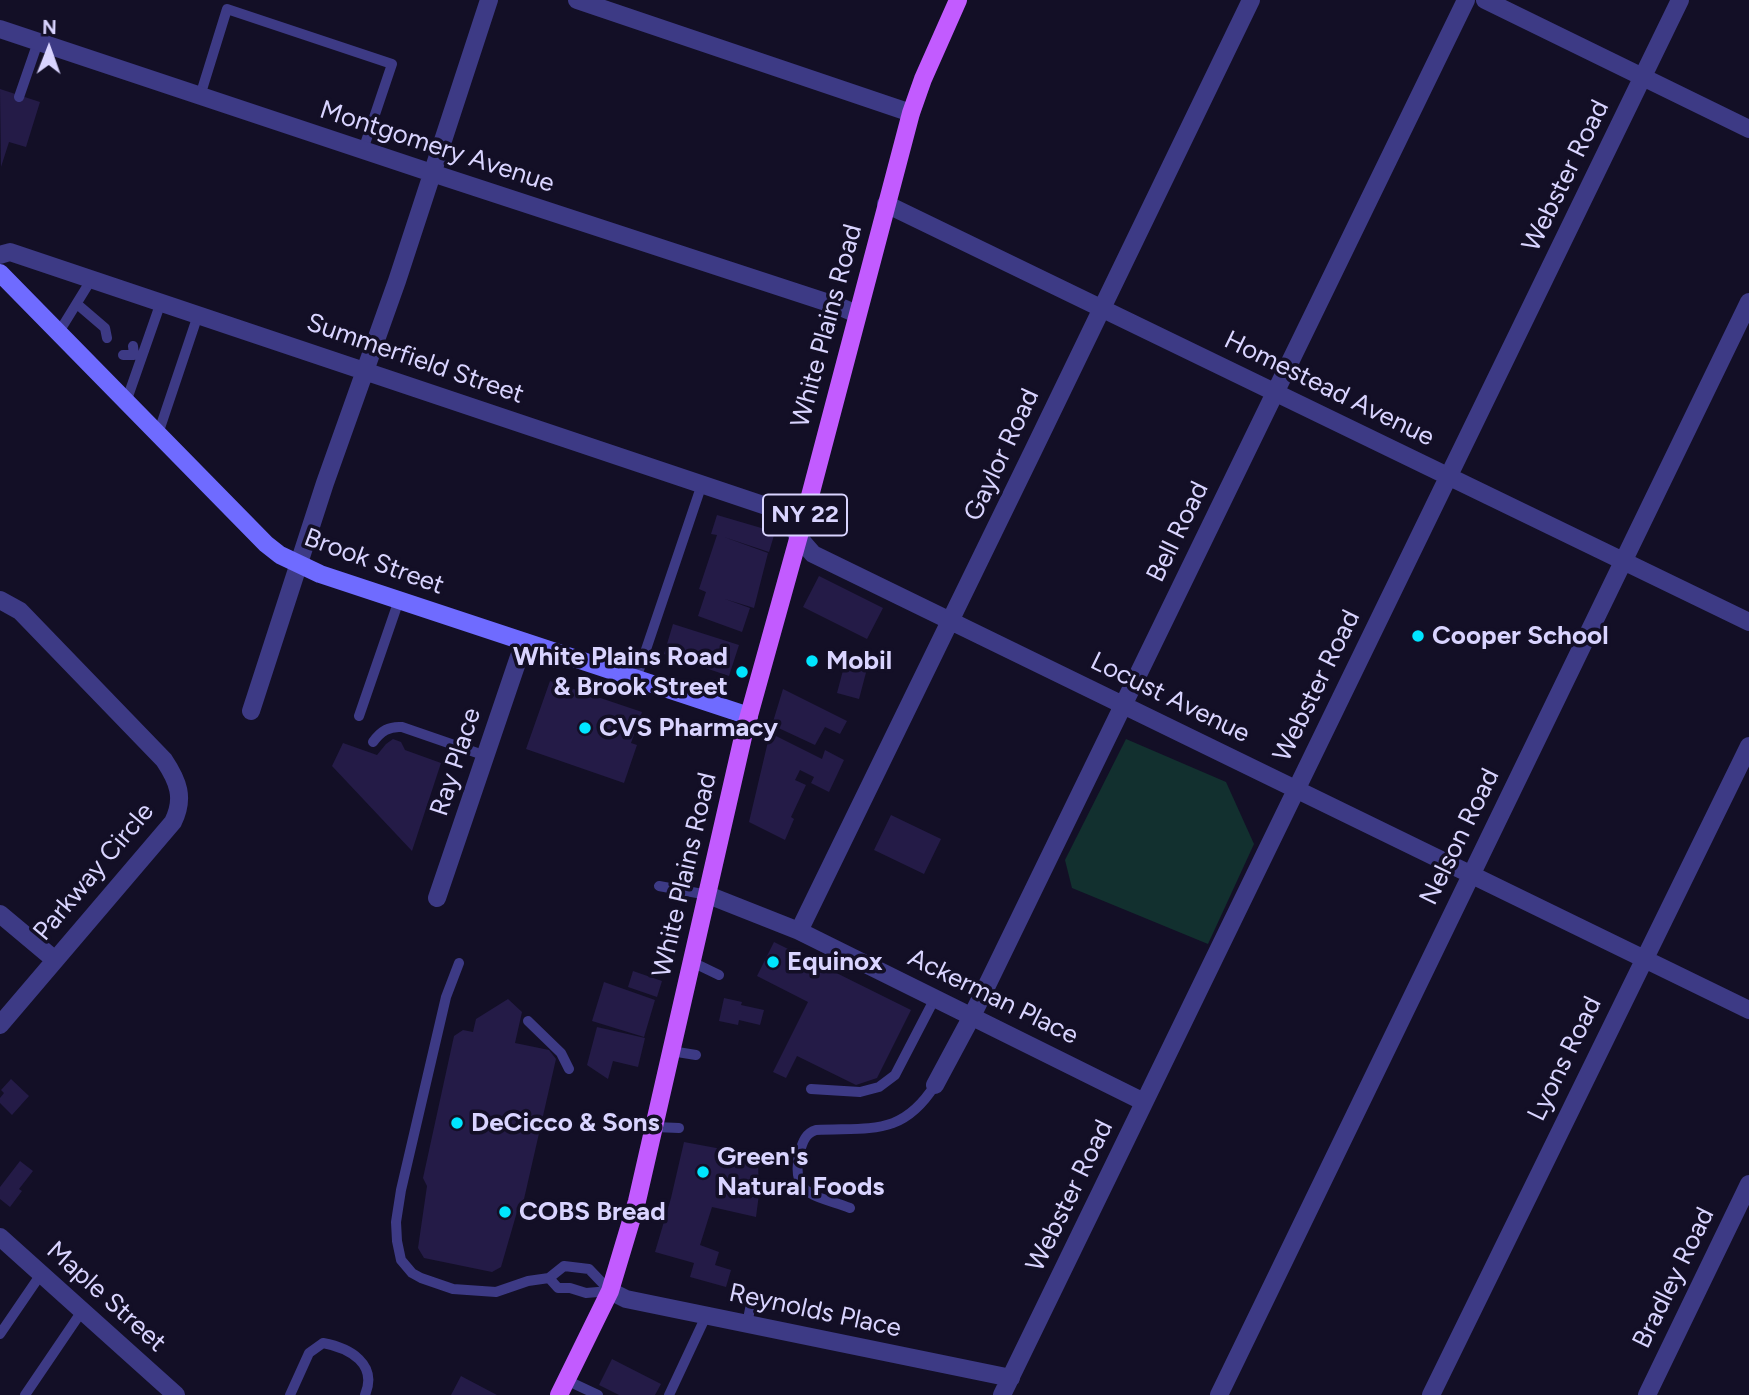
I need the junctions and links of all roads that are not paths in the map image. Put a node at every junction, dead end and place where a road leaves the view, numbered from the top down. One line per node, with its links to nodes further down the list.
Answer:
1 (489, 0): 16 (street)
2 (577, 0): 13 (street)
3 (958, 0): 13 (main road, White Plains Road / NY 22)
4 (1251, 0): 24 (street, Gaylor Road)
5 (1465, 0): 30 (street, Bell Road)
6 (1485, 0): 10 (street)
7 (1680, 0): 10 (street, Webster Road)
8 (0, 29): 9 (street, Montgomery Avenue)
9 (38, 41): 11 (street, Montgomery Avenue); 12 (lane)
10 (1643, 77): 14 (street); 33 (street, Webster Road)
11 (200, 96): 15 (street, Montgomery Avenue); 15 (lane)
12 (19, 97)
13 (911, 113): 17 (main road, White Plains Road / NY 22)
14 (1749, 129)
15 (363, 150): 16 (street, Montgomery Avenue)
16 (432, 173): 25 (street, Montgomery Avenue); 29 (street)
17 (886, 204): 24 (street, Homestead Avenue); 25 (main road, White Plains Road / NY 22)
18 (0, 255): 20 (street, Summerfield Street)
19 (0, 273): 28 (street, Brook Street)
20 (91, 279): 21 (street, Summerfield Street); 23 (lane)
21 (161, 302): 26 (street, Summerfield Street); 31 (lane)
22 (1749, 302): 36 (street, Nelson Road)
23 (77, 304): 27 (lane); 28 (lane)
24 (1101, 308): 30 (street, Homestead Avenue); 40 (street, Gaylor Road)
25 (857, 314): 35 (main road, White Plains Road / NY 22)
26 (198, 315): 29 (street, Summerfield Street); 32 (lane)
27 (117, 329)
28 (58, 332): 31 (street, Brook Street)
29 (366, 370): 34 (street, Summerfield Street); 37 (street)
30 (1275, 393): 33 (street, Homestead Avenue); 44 (street, Bell Road)
31 (126, 402): 32 (street, Brook Street)
32 (158, 433): 37 (street, Brook Street)
33 (1449, 477): 36 (street, Homestead Avenue); 51 (street, Webster Road)
34 (702, 484): 35 (street, Summerfield Street); 43 (lane)
35 (799, 538): 40 (street, Locust Avenue); 47 (main road, White Plains Road / NY 22)
36 (1622, 561): 41 (street, Homestead Avenue); 52 (street, Nelson Road)
37 (299, 566): 39 (street, Brook Street); 45 (street)
38 (0, 600): 59 (street, Parkway Circle)
39 (399, 600): 42 (street, Brook Street); 46 (lane)
40 (952, 622): 44 (street, Locust Avenue); 57 (street, Gaylor Road)
41 (1749, 622)
42 (524, 642): 43 (street, Brook Street); 50 (street, Ray Place)
43 (636, 679): 47 (street, Brook Street)
44 (1122, 704): 51 (street, Locust Avenue); 65 (street, Bell Road)
45 (251, 710)
46 (359, 716)
47 (749, 716): 54 (main road, White Plains Road / NY 22)
48 (373, 742): 50 (lane)
49 (1749, 746): 58 (street, Lyons Road)
50 (486, 756): 55 (street, Ray Place)
51 (1296, 789): 52 (street, Locust Avenue); 73 (street, Webster Road)
52 (1471, 875): 58 (street, Locust Avenue); 94 (street, Nelson Road)
53 (659, 886): 54 (lane, Ackerman Place)
54 (708, 895): 57 (street, Ackerman Place); 60 (main road, White Plains Road / NY 22)
55 (437, 898)
56 (0, 914): 59 (street)
57 (799, 931): 63 (street, Ackerman Place)
58 (1644, 957): 64 (street, Locust Avenue); 95 (street, Lyons Road)
59 (55, 960): 67 (street, Parkway Circle)
60 (692, 962): 62 (lane); 68 (main road, White Plains Road / NY 22)
61 (459, 963): 80 (lane, Reynolds Place)
62 (719, 975)
63 (935, 998): 65 (street, Ackerman Place); 72 (lane)
64 (1749, 1010)
65 (972, 1016): 71 (street, Bell Road); 73 (street, Ackerman Place)
66 (528, 1021): 70 (lane)
67 (0, 1025)
68 (671, 1051): 69 (lane); 74 (main road, White Plains Road / NY 22)
69 (696, 1055)
70 (569, 1069)
71 (935, 1085): 77 (lane)
72 (811, 1089)
73 (1144, 1102): 85 (street, Webster Road)
74 (655, 1127): 75 (lane); 81 (main road, White Plains Road / NY 22)
75 (679, 1128)
76 (1749, 1184): 96 (street, Bradley Road)
77 (850, 1208)
78 (0, 1237): 79 (street, Maple Street)
79 (41, 1274): 82 (street, Maple Street); 84 (lane)
80 (549, 1278): 81 (lane, Reynolds Place); 81 (lane, Reynolds Place)
81 (610, 1291): 83 (street, Reynolds Place); 86 (main road, White Plains Road / NY 22)
82 (82, 1311): 87 (lane); 88 (street, Maple Street)
83 (706, 1316): 85 (street, Reynolds Place); 92 (lane)
84 (0, 1334)
85 (1011, 1378): 93 (street, Webster Road)
86 (562, 1387): 91 (lane)
87 (25, 1395)
88 (176, 1395)
89 (290, 1395): 90 (lane)
90 (365, 1395)
91 (598, 1395)
92 (669, 1395)
93 (1002, 1395)
94 (1219, 1395)
95 (1431, 1395)
96 (1647, 1395)

